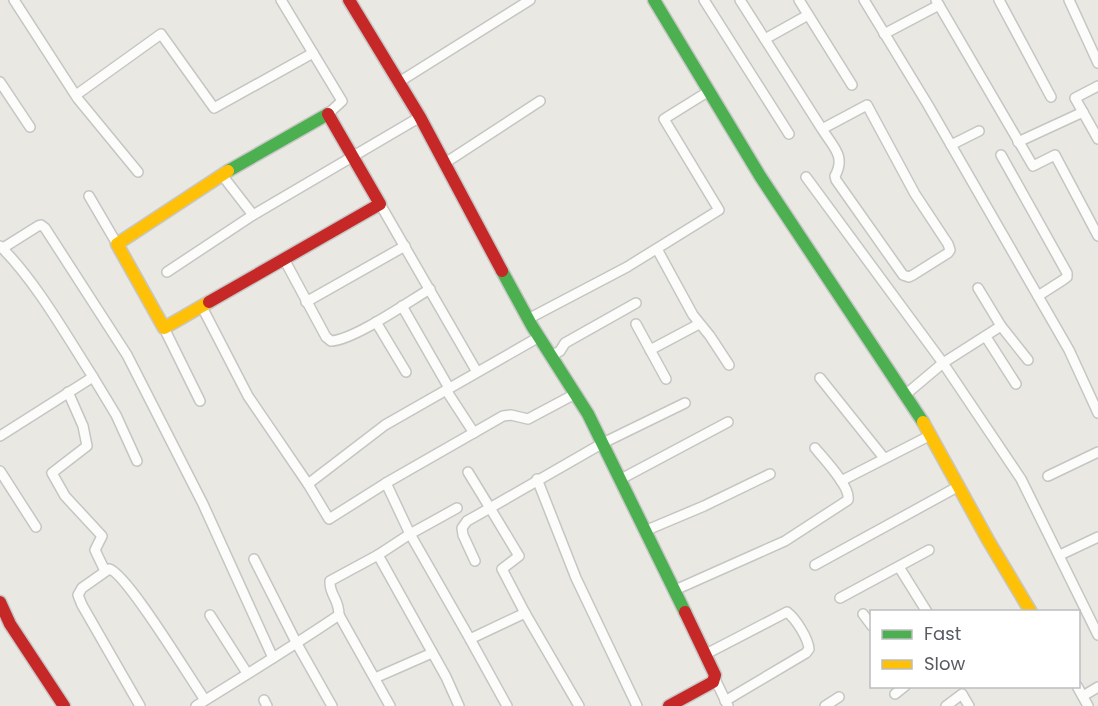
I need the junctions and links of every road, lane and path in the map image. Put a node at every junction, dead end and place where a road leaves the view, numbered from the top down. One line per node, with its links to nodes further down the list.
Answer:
1 (14, 0): 24 (street)
2 (281, 0): 17 (street)
3 (349, 0): 20 (street)
4 (530, 0): 20 (street)
5 (654, 0): 23 (street)
6 (704, 0): 33 (street)
7 (740, 0): 15 (street)
8 (799, 0): 13 (street)
9 (864, 0): 14 (street)
10 (999, 0): 25 (street)
11 (1069, 0): 16 (street)
12 (937, 2): 14 (street); 35 (street)
13 (808, 15): 15 (street); 21 (street)
14 (885, 34): 36 (street)
15 (765, 39): 31 (street)
16 (1094, 44): 18 (street)
17 (313, 53): 24 (street); 28 (street)
18 (1098, 63)
19 (0, 82): 30 (street)
20 (399, 82): 29 (street)
21 (852, 85)
22 (1098, 86): 27 (street)
23 (710, 92): 50 (street); 82 (street)
24 (76, 95): 40 (street)
25 (1051, 97)
26 (540, 101): 39 (street)
27 (1083, 112): 34 (street); 35 (street)
28 (328, 114): 38 (street); 41 (street)
29 (420, 117): 38 (street); 39 (street)
30 (30, 127)
31 (822, 129): 31 (street)
32 (979, 131): 36 (street)
33 (789, 134)
34 (1098, 140)
35 (1018, 142): 46 (street)
36 (951, 145): 55 (street)
37 (1001, 155): 55 (street)
38 (354, 156): 44 (street); 45 (street)
39 (445, 163): 60 (street)
40 (138, 172)
41 (222, 175): 45 (street); 47 (street)
42 (806, 177): 71 (street)
43 (89, 196): 47 (street)
44 (380, 204): 48 (street); 51 (street)
45 (253, 215): 52 (street)
46 (1098, 236)
47 (117, 244): 65 (street)
48 (405, 246): 54 (street); 56 (street)
49 (2, 247): 75 (street); 134 (street)
50 (657, 249): 60 (street); 63 (street)
51 (284, 259): 56 (street); 59 (street)
52 (167, 272)
53 (978, 288): 64 (street)
54 (430, 289): 58 (street); 74 (street)
55 (1038, 296): 85 (street)
56 (306, 302): 61 (street)
57 (636, 303): 69 (street)
58 (402, 306): 61 (street); 79 (street)
59 (202, 307): 65 (street); 102 (street)
60 (528, 319): 66 (street)
61 (376, 322): 73 (street)
62 (636, 324): 68 (street)
63 (699, 324): 68 (street); 72 (street)
64 (1001, 326): 67 (street); 70 (street)
65 (164, 328): 83 (street)
66 (539, 337): 69 (street); 74 (street)
67 (986, 337): 71 (street); 78 (street)
68 (650, 350): 77 (street)
69 (551, 356): 81 (street)
70 (1028, 360)
71 (943, 363): 82 (street); 113 (street)
72 (729, 365)
73 (406, 372)
74 (477, 372): 79 (street)
75 (93, 377): 80 (street); 94 (street)
76 (820, 378): 93 (street)
77 (666, 379)
78 (1016, 384)
79 (447, 389): 87 (street); 102 (street)
80 (68, 393): 89 (street); 118 (street)
81 (575, 394): 87 (street); 90 (street)
82 (905, 395): 88 (street)
83 (200, 401)
84 (685, 403): 90 (street)
85 (1098, 413)
86 (728, 423): 100 (street)
87 (474, 433): 103 (street)
88 (931, 435): 93 (street); 104 (street)
89 (0, 436)
90 (603, 443): 99 (street); 100 (street)
91 (815, 448): 101 (street)
92 (1098, 452): 98 (street)
93 (884, 458): 101 (street)
94 (137, 461)
95 (0, 471): 107 (street)
96 (468, 472): 106 (street)
97 (770, 474): 108 (street)
98 (1048, 476)
99 (537, 479): 106 (street); 156 (street)
100 (621, 479): 108 (street)
101 (841, 481): 119 (street)
102 (308, 483): 103 (street)
103 (386, 483): 109 (street)
104 (959, 486): 116 (street); 123 (street)
105 (457, 508): 109 (street)
106 (490, 508): 115 (street); 124 (street)
107 (36, 527)
108 (647, 530): 119 (street)
109 (410, 534): 112 (street); 130 (street)
110 (1098, 537): 113 (street)
111 (929, 550): 117 (street)
112 (378, 555): 126 (street); 132 (street)
113 (1060, 555): 129 (street)
114 (254, 559): 131 (street)
115 (475, 561)
116 (815, 565)
117 (899, 567): 120 (street); 122 (street)
118 (105, 571): 146 (street); 149 (street)
119 (675, 590): 133 (street)
120 (840, 598)
121 (0, 602): 148 (street)
122 (926, 610)
123 (1030, 610)
124 (525, 613): 130 (street); 155 (street)
125 (210, 615): 135 (street)
126 (339, 615): 131 (street); 136 (street)
127 (863, 615): 128 (street)
128 (870, 624)
129 (1098, 635)
130 (470, 639): 154 (street)
131 (297, 644): 134 (street); 151 (street)
132 (432, 653): 136 (street); 153 (street)
133 (706, 654): 137 (street); 147 (street)
134 (273, 658): 135 (street)
135 (247, 672): 146 (street)
136 (375, 678): 152 (street)
137 (715, 679): 147 (street); 157 (street)
138 (1098, 687): 144 (street)
139 (904, 688): 142 (street)
140 (969, 688): 143 (street)
141 (1078, 688): 144 (street)
142 (895, 694)
143 (962, 694): 159 (street); 160 (street)
144 (1083, 696): 161 (street)
145 (839, 697): 158 (street)
146 (205, 700): 150 (street)
147 (727, 704)
148 (64, 706)
149 (140, 706)
150 (196, 706)
151 (332, 706)
152 (390, 706)
153 (459, 706)
154 (507, 706)
155 (579, 706)
156 (638, 706)
157 (669, 706)
158 (825, 706)
159 (946, 706)
160 (969, 706)
161 (1088, 706)

